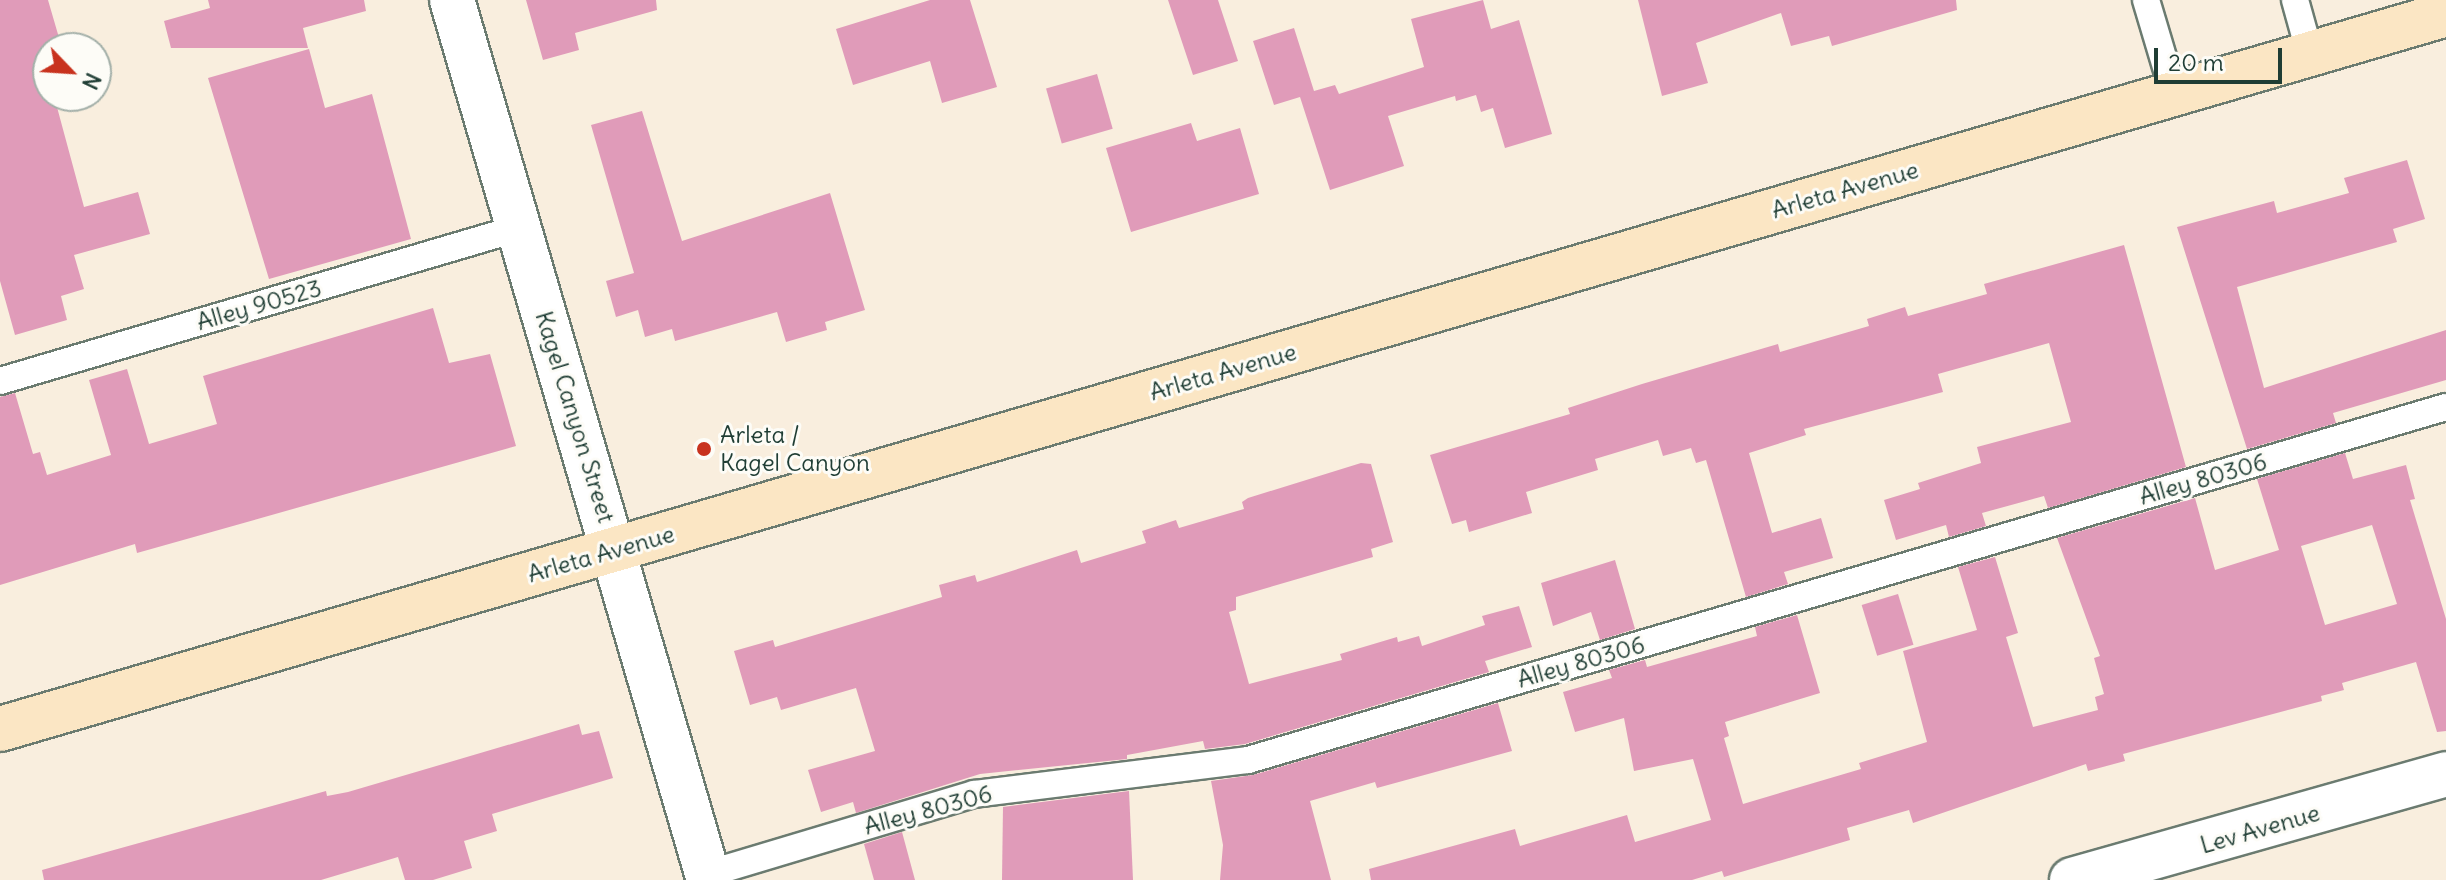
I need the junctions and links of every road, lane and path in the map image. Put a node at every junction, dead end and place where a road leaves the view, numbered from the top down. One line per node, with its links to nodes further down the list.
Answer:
1 (452, 0): 7 (street, Kagel Canyon Street)
2 (2146, 0): 6 (lane)
3 (2295, 0): 5 (lane)
4 (2446, 14): 5 (main road, Arleta Avenue)
5 (2310, 54): 6 (main road, Arleta Avenue)
6 (2174, 94): 10 (main road, Arleta Avenue)
7 (519, 228): 8 (lane, Alley 90523); 10 (street, Kagel Canyon Street)
8 (0, 381)
9 (2446, 407): 14 (lane, Alley 80306)
10 (614, 550): 11 (main road, Arleta Avenue); 14 (street, Kagel Canyon Street)
11 (0, 729)
12 (2446, 774): 13 (street, Lev Avenue)
13 (2212, 862): 15 (street, Lev Avenue)
14 (708, 877)
15 (2072, 880)

